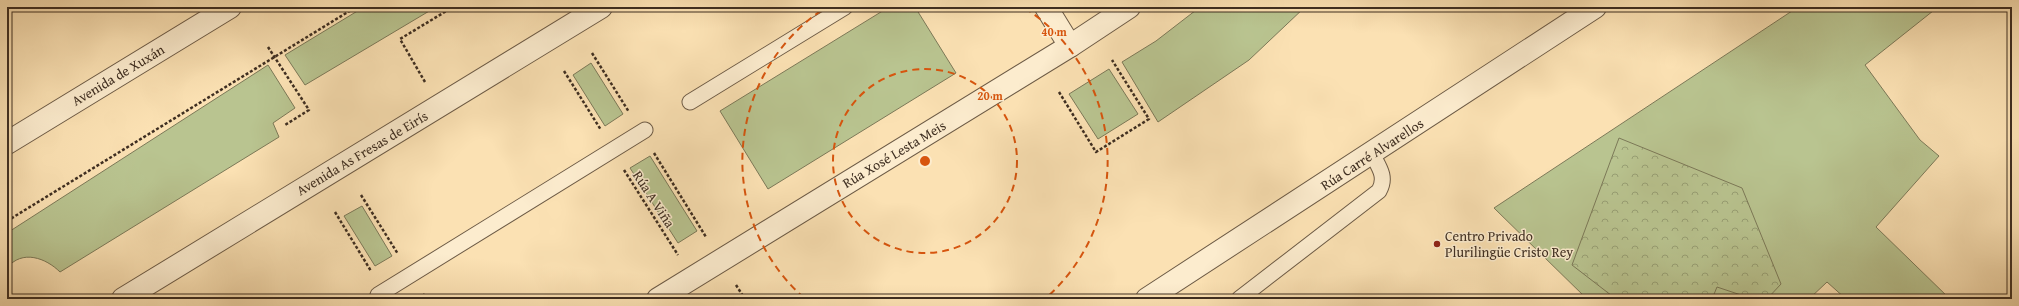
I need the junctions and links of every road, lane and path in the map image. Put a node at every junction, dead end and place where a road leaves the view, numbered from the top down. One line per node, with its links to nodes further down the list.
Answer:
1 (230, 7): 22 (street, Avenida de Xuxán)
2 (356, 7): 12 (path)
3 (453, 7): 15 (path)
4 (601, 7): 35 (street, Avenida As Fresas de Eirís)
5 (845, 7): 17 (lane)
6 (1046, 7): 10 (street)
7 (1129, 7): 10 (street, Rúa Xosé Lesta Meis)
8 (1595, 7): 24 (street, Rúa Carré Alvarellos)
9 (268, 46): 12 (path)
10 (1070, 46): 36 (street, Rúa Xosé Lesta Meis)
11 (592, 53): 18 (path)
12 (275, 57): 19 (path); 28 (path)
13 (1112, 60): 16 (path)
14 (564, 71): 21 (path)
15 (425, 82)
16 (1059, 92)
17 (690, 102)
18 (633, 117)
19 (285, 126)
20 (645, 130): 34 (lane)
21 (604, 134)
22 (7, 143)
23 (652, 150): 29 (path, Rúa A Viña)
24 (1372, 154): 38 (street, Rúa Carré Alvarellos); 39 (lane)
25 (628, 165): 30 (path, Rúa A Viña)
26 (361, 195): 31 (path)
27 (334, 212): 32 (path)
28 (7, 221)
29 (706, 238)
30 (678, 255)
31 (402, 260)
32 (374, 278)
33 (736, 285): 37 (path)
34 (378, 295)
35 (123, 299)
36 (658, 299)
37 (745, 299)
38 (1147, 299)
39 (1239, 299)

